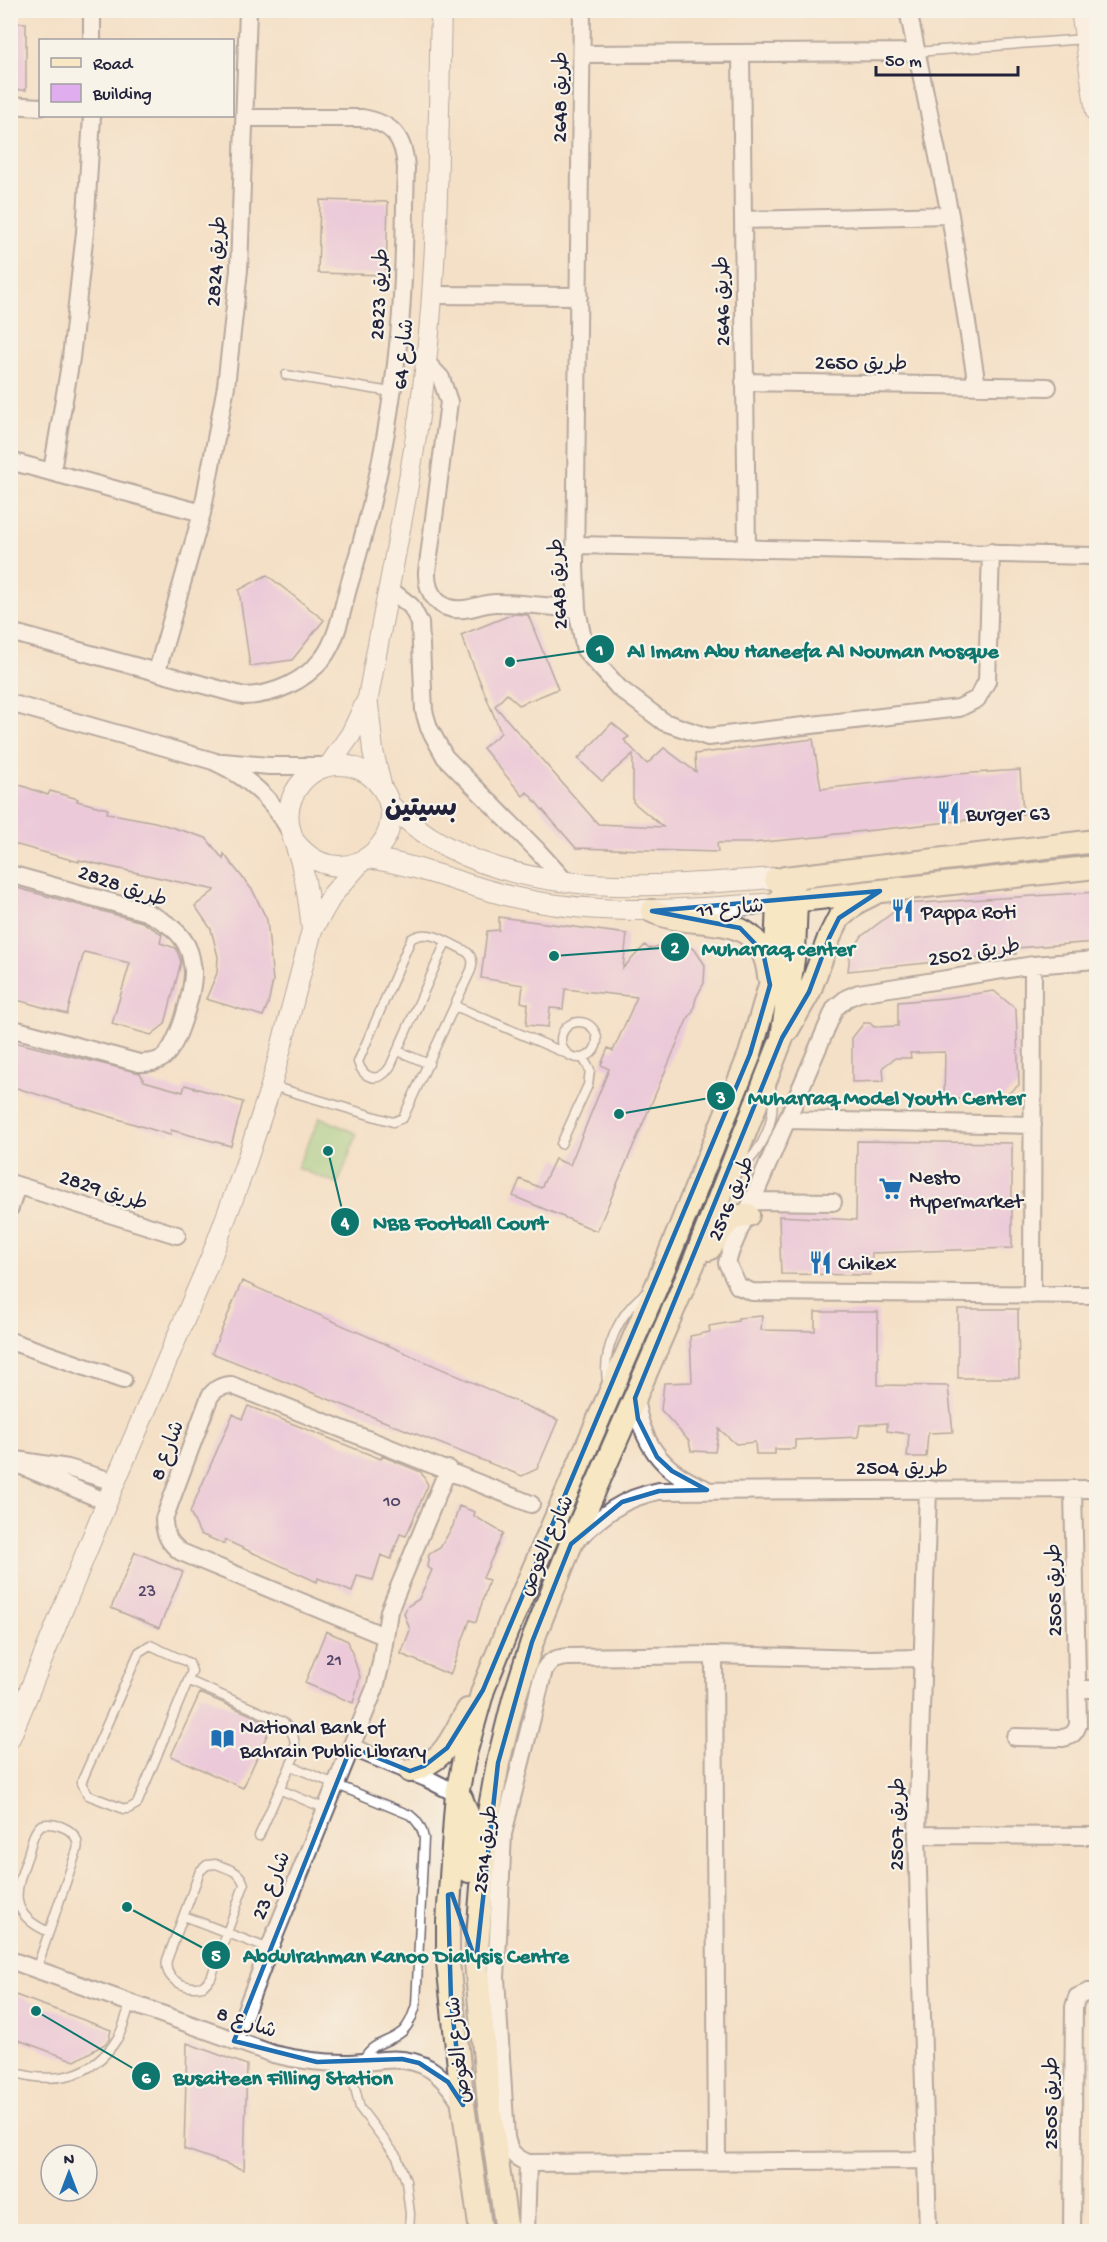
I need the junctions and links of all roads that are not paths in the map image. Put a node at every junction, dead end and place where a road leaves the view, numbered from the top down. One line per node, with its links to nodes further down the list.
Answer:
1 (92, 10): 7 (street)
2 (248, 10): 16 (street, طريق 2824)
3 (441, 10): 19 (street, شارع 64)
4 (582, 10): 11 (street, طريق 2648)
5 (908, 10): 9 (street)
6 (1081, 10): 8 (street)
7 (92, 39)
8 (1085, 39): 9 (lane); 14 (street)
9 (916, 52): 10 (street); 17 (street)
10 (741, 53): 11 (street); 18 (street, طريق 2646)
11 (582, 54): 20 (street, طريق 2648)
12 (10, 105): 13 (street)
13 (39, 106)
14 (1096, 112)
15 (92, 117): 28 (street)
16 (246, 118): 26 (street, طريق 2823); 29 (street, طريق 2824)
17 (950, 215): 18 (street); 24 (street)
18 (743, 220): 23 (street, طريق 2646)
19 (431, 295): 20 (street); 21 (street, شارع 64)
20 (579, 296): 30 (street, طريق 2648)
21 (426, 362): 34 (street, شارع 64); 35 (street)
22 (286, 375): 26 (lane)
23 (744, 382): 24 (street, طريق 2650); 31 (street, طريق 2646)
24 (977, 386): 25 (street, طريق 2650)
25 (1048, 387)
26 (391, 392): 37 (street, طريق 2823)
27 (10, 461): 28 (street)
28 (51, 471): 29 (street)
29 (202, 513): 37 (street, طريق 2824)
30 (576, 545): 31 (street); 35 (street, طريق 2648)
31 (747, 549): 32 (street)
32 (991, 552): 33 (street); 35 (street, طريق 2648)
33 (1096, 555)
34 (388, 588): 38 (street, شارع 64); 51 (street)
35 (577, 609)
36 (10, 632): 37 (street, طريق 2823)
37 (157, 671)
38 (368, 698): 41 (street, شارع 64); 42 (street, شارع 64)
39 (10, 703): 40 (street)
40 (213, 761): 41 (street); 45 (street)
41 (327, 766): 42 (street); 45 (street)
42 (381, 785): 43 (street)
43 (389, 804): 48 (street); 51 (street, شارع 11)
44 (1096, 828): 47 (main road)
45 (295, 840): 48 (street); 55 (street)
46 (1096, 841): 47 (main road, شارع 11)
47 (1072, 843): 52 (main road, شارع 11)
48 (364, 860): 54 (street, شارع 11); 55 (street)
49 (1096, 867): 53 (main road, شارع 11)
50 (10, 874): 62 (street, طريق 2828)
51 (565, 881): 52 (street, شارع 11)
52 (787, 889): 53 (main road, شارع 11); 54 (street, شارع 11); 59 (main road, شارع الغوص); 63 (main road, شارع الغوص)
53 (880, 891): 63 (main road)
54 (652, 911): 59 (main road)
55 (312, 930): 68 (street)
56 (446, 942): 61 (lane); 64 (lane); 64 (lane)
57 (1096, 960): 58 (street, طريق 2502)
58 (1033, 964): 60 (street, طريق 2502); 70 (street)
59 (770, 985): 99 (main road, شارع الغوص)
60 (859, 993): 69 (street, طريق 2516)
61 (455, 1006): 65 (lane); 67 (lane)
62 (10, 1028)
63 (782, 1038): 77 (main road, شارع الغوص)
64 (398, 1050): 67 (lane)
65 (565, 1053): 66 (lane); 66 (lane)
66 (583, 1058): 71 (lane)
67 (429, 1064): 68 (lane)
68 (271, 1086): 85 (street)
69 (788, 1120): 70 (street); 75 (street, طريق 2516)
70 (1033, 1125): 78 (street)
71 (561, 1144)
72 (14, 1184): 74 (street, طريق 2829); 76 (street, طريق 2829)
73 (833, 1203): 75 (street)
74 (10, 1208)
75 (751, 1208): 77 (main road); 78 (street, طريق 2516)
76 (177, 1235)
77 (694, 1262): 82 (main road, شارع الغوص)
78 (1032, 1295): 79 (street, طريق 2516)
79 (1096, 1295)
80 (10, 1341): 81 (street)
81 (123, 1380)
82 (635, 1398): 89 (street, طريق 2504); 92 (main road, شارع الغوص)
83 (10, 1460): 85 (street); 90 (street)
84 (448, 1470): 91 (street, شارع 8); 93 (street); 93 (street, شارع 8)
85 (115, 1482): 90 (street)
86 (928, 1489): 87 (street, طريق 2504); 89 (street, طريق 2504); 95 (street, طريق 2507)
87 (1073, 1489): 88 (street, طريق 2504); 97 (street, طريق 2505)
88 (1096, 1489)
89 (707, 1490): 92 (street, طريق 2504)
90 (107, 1502): 101 (street)
91 (531, 1504)
92 (570, 1544): 117 (main road, شارع الغوص)
93 (384, 1636): 102 (street)
94 (714, 1655): 95 (street, طريق 2514); 126 (street); 127 (street, طريق 2514)
95 (923, 1658): 109 (street, طريق 2507)
96 (189, 1681): 96 (lane); 103 (lane)
97 (1078, 1689): 98 (street); 100 (street, طريق 2505)
98 (1096, 1689)
99 (483, 1690): 104 (main road); 107 (main road, شارع الغوص)
100 (1015, 1737)
101 (10, 1738)
102 (351, 1747): 104 (street); 105 (street, شارع 23)
103 (291, 1767): 105 (lane); 106 (lane)
104 (410, 1771): 107 (street)
105 (335, 1786): 108 (street, شارع 23); 122 (lane)
106 (281, 1790): 108 (lane); 110 (lane)
107 (458, 1794): 117 (main road); 124 (main road, شارع الغوص)
108 (326, 1809): 115 (street, شارع 23)
109 (917, 1835): 111 (street); 125 (street, طريق 2507)
110 (259, 1836)
111 (1096, 1836)
112 (184, 1916): 114 (lane); 114 (lane); 114 (lane)
113 (49, 1932): 113 (lane); 118 (lane)
114 (227, 1933): 115 (lane)
115 (268, 1949): 121 (street, شارع 23)
116 (10, 1960): 118 (street, شارع 8)
117 (476, 1962): 130 (main road, شارع الغوص)
118 (36, 1970): 120 (street, شارع 8)
119 (1096, 1992): 133 (street, طريق 2505)
120 (130, 2004): 121 (street, شارع 8); 123 (lane)
121 (234, 2041): 122 (street, شارع 8)
122 (356, 2063): 124 (street, شارع 8); 128 (lane)
123 (10, 2071)
124 (463, 2105): 129 (main road, شارع الغوص)
125 (925, 2160): 126 (street); 132 (street, طريق 2507)
126 (717, 2161): 127 (street)
127 (528, 2163): 131 (street)
128 (409, 2232)
129 (481, 2232)
130 (507, 2232)
131 (525, 2232)
132 (928, 2232)
133 (1072, 2232)

